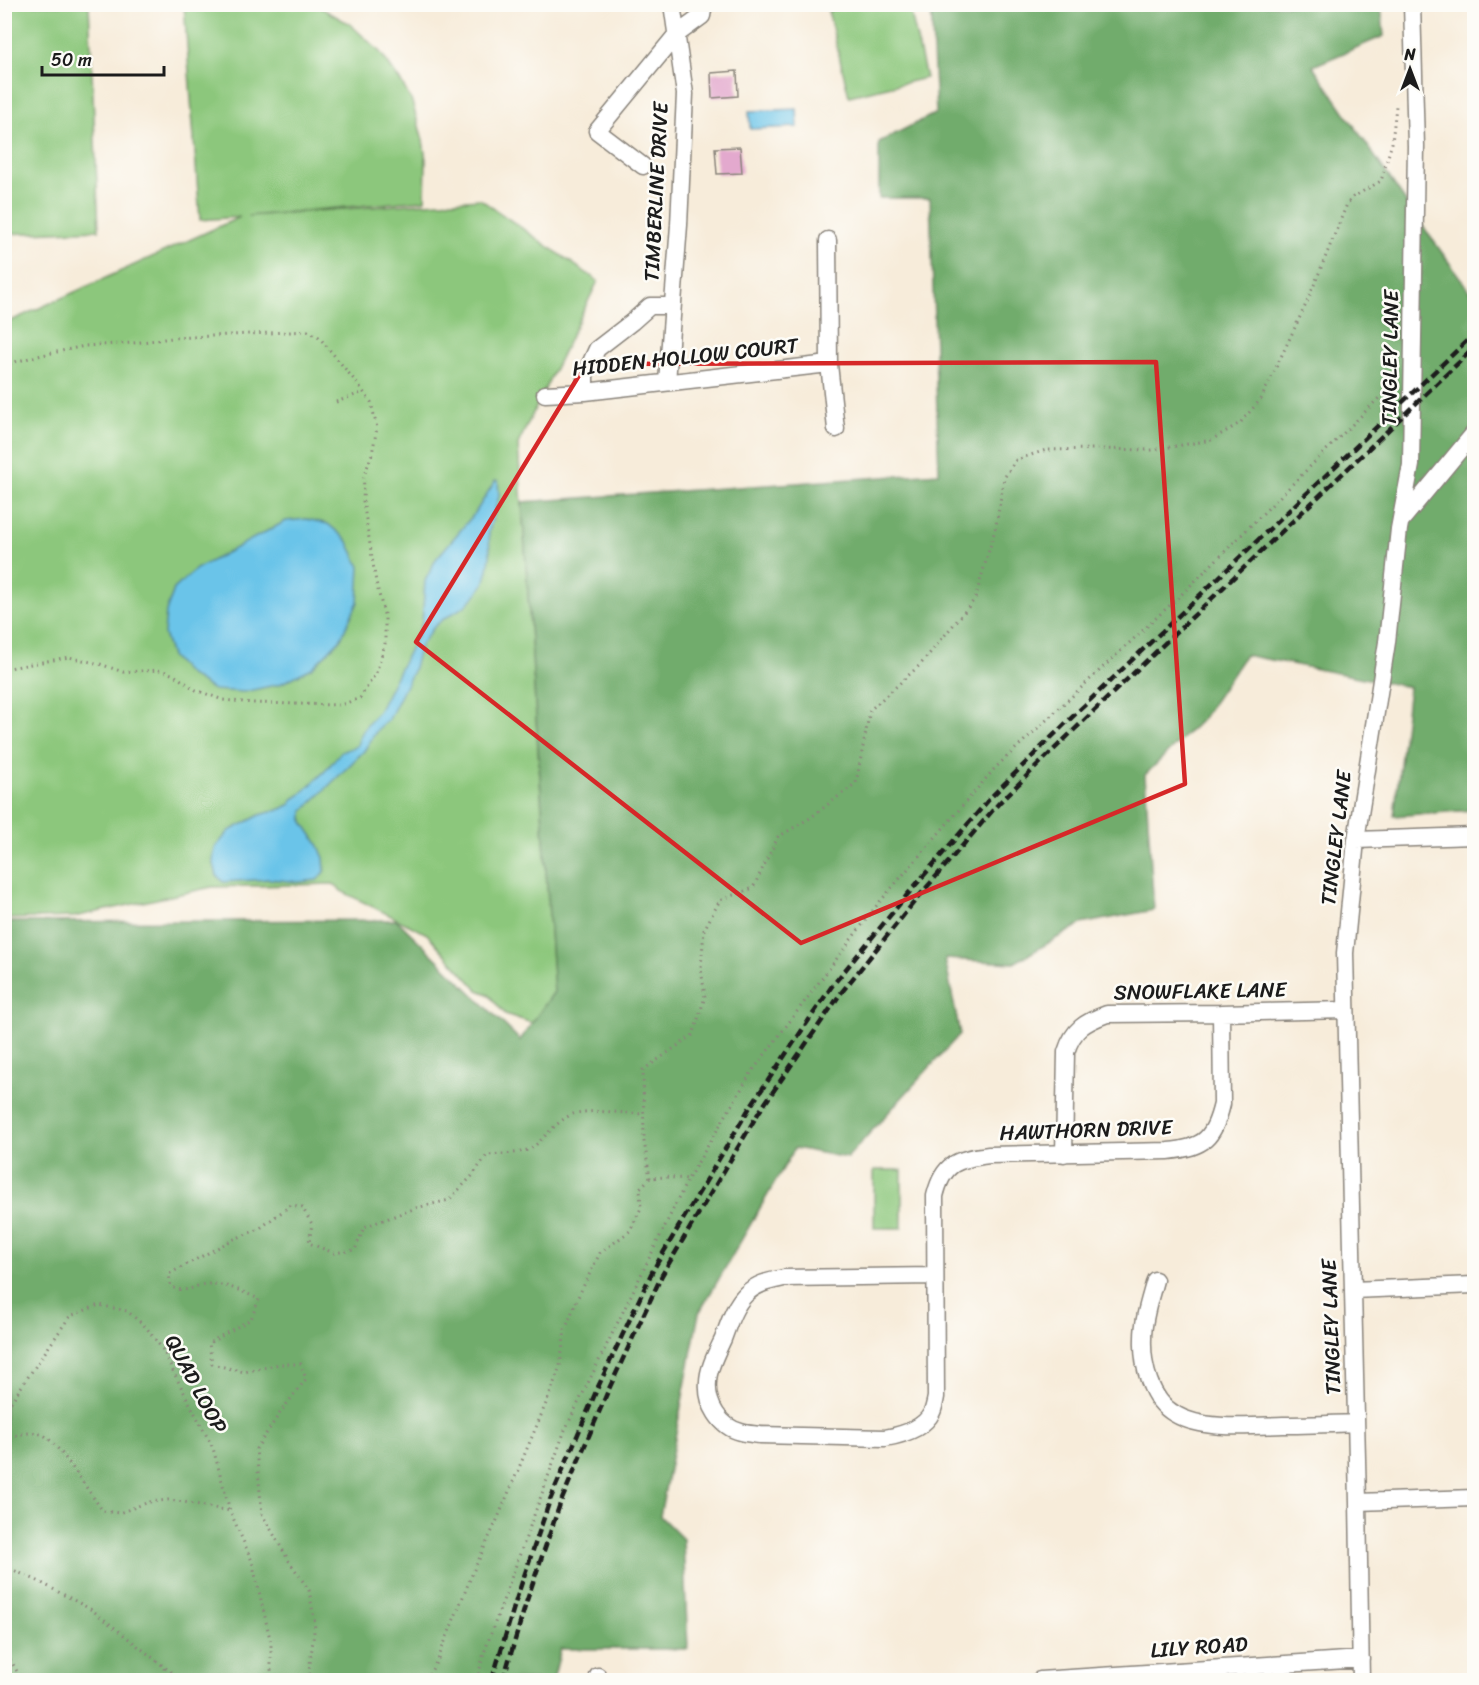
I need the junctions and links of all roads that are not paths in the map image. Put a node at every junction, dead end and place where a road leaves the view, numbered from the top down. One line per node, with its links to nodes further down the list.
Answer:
1 (672, 4): 4 (street, TIMBERLINE DRIVE)
2 (704, 4): 4 (street)
3 (1412, 4): 14 (street, TINGLEY LANE)
4 (676, 35): 5 (street); 7 (street, TIMBERLINE DRIVE)
5 (643, 166)
6 (828, 240): 8 (street, HIDDEN HOLLOW COURT)
7 (672, 306): 9 (street, TIMBERLINE DRIVE); 10 (street)
8 (830, 364): 9 (street, HIDDEN HOLLOW COURT); 12 (street, HIDDEN HOLLOW COURT)
9 (667, 382): 10 (street, HIDDEN HOLLOW COURT)
10 (585, 392): 11 (street, HIDDEN HOLLOW COURT)
11 (545, 394)
12 (836, 429)
13 (1474, 433): 14 (street)
14 (1400, 521): 16 (street, TINGLEY LANE)
15 (1474, 836): 16 (street)
16 (1356, 840): 17 (street, TINGLEY LANE)
17 (1346, 1010): 18 (street, SNOWFLAKE LANE); 23 (street, TINGLEY LANE)
18 (1221, 1013): 19 (street, HAWTHORN DRIVE); 19 (street, SNOWFLAKE LANE)
19 (1064, 1154): 20 (street, HAWTHORN DRIVE)
20 (934, 1275): 20 (street, HAWTHORN DRIVE)
21 (1155, 1280): 24 (street)
22 (1474, 1285): 23 (street)
23 (1353, 1290): 24 (street, TINGLEY LANE)
24 (1356, 1423): 26 (street, TINGLEY LANE)
25 (1474, 1498): 26 (street)
26 (1358, 1502): 27 (street, TINGLEY LANE)
27 (1361, 1659): 28 (street, LILY ROAD); 29 (street, TINGLEY LANE)
28 (1040, 1680)
29 (1361, 1680)

